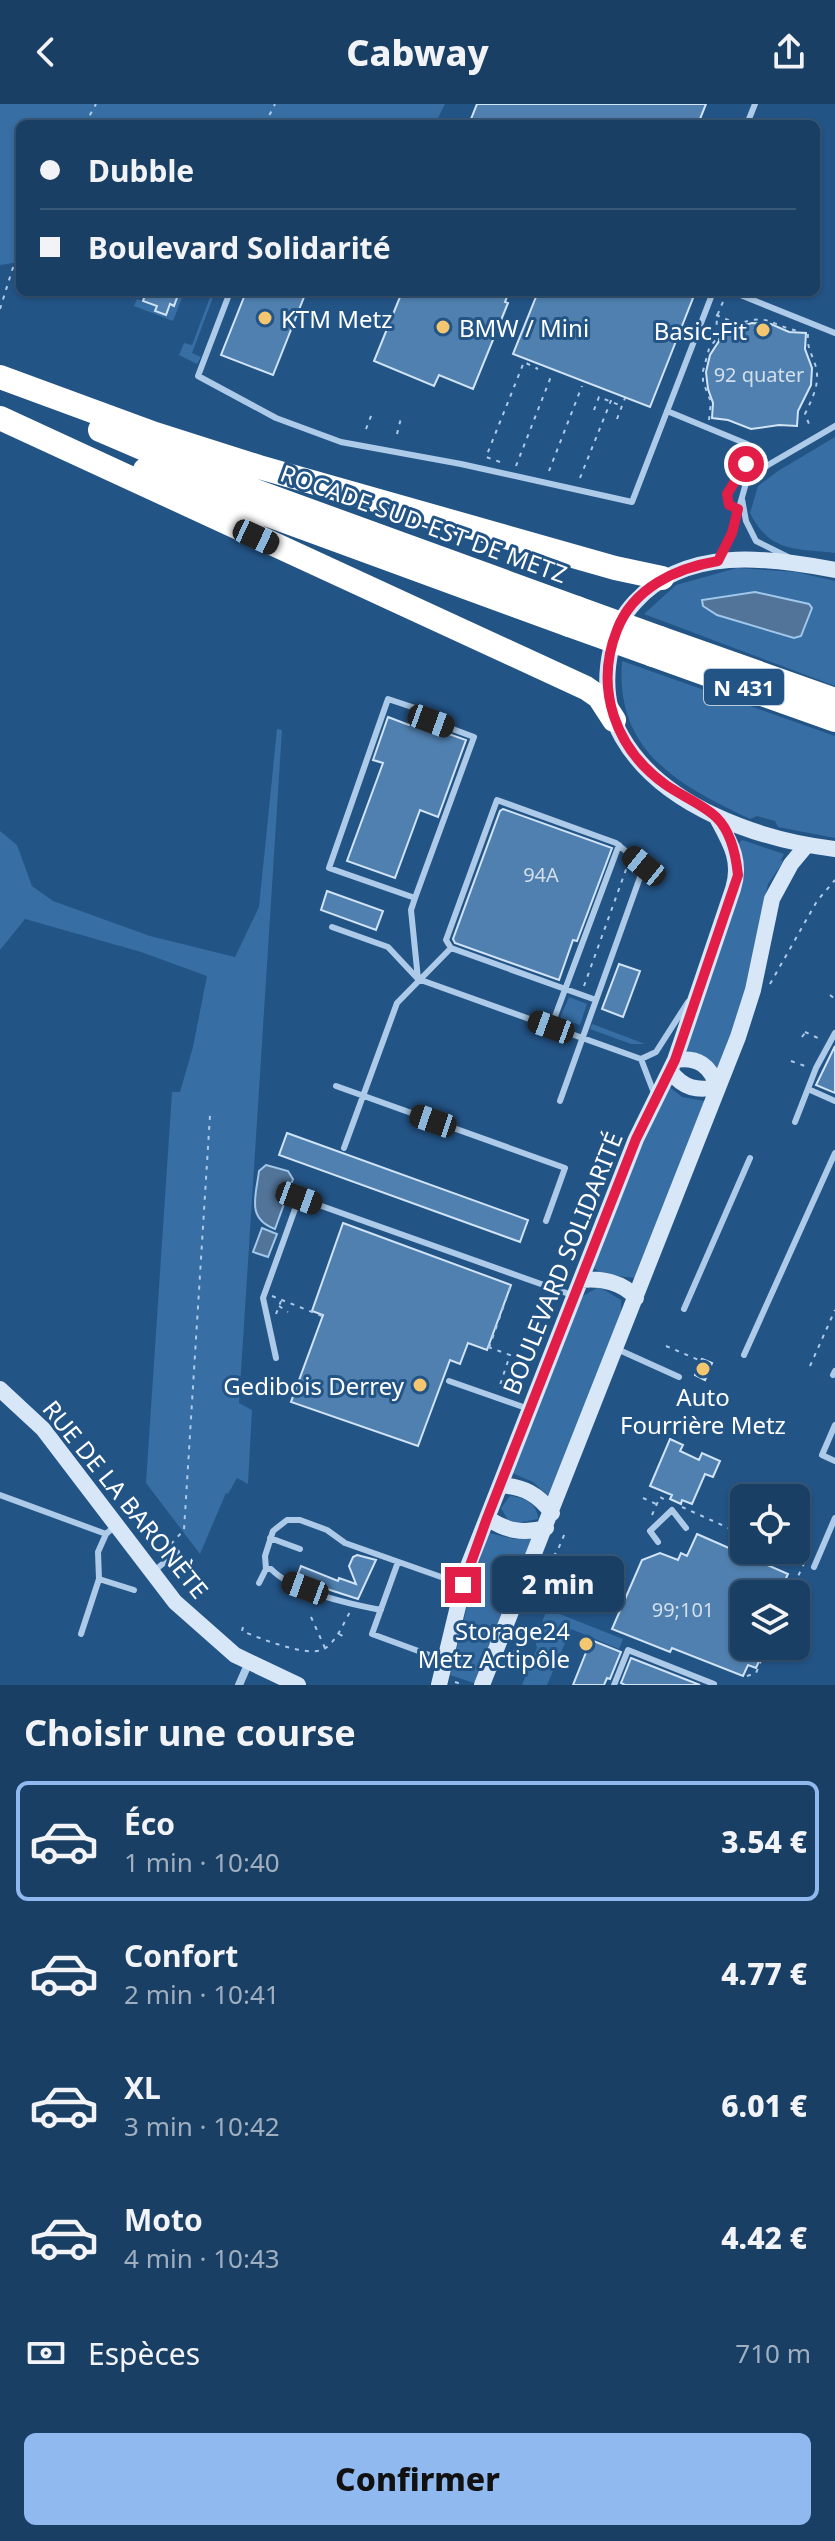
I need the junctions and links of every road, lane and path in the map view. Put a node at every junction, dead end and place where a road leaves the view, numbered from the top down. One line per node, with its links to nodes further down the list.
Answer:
1 (16, 258): 6 (path)
2 (228, 296): 21 (lane)
3 (712, 296): 7 (lane)
4 (728, 296): 8 (path)
5 (740, 296): 9 (lane)
6 (0, 309)
7 (706, 311): 8 (path); 21 (lane)
8 (717, 316): 26 (path); 29 (path)
9 (835, 333)
10 (538, 369): 30 (path)
11 (552, 374): 31 (path)
12 (0, 377): 39 (highway)
13 (0, 384): 40 (highway, ROCADE SUD-EST DE METZ / N 431)
14 (582, 386): 32 (path)
15 (625, 398): 17 (path)
16 (611, 400): 17 (path); 19 (path); 33 (path)
17 (622, 406): 24 (path)
18 (0, 407): 40 (highway, ROCADE SUD-EST DE METZ / N 431)
19 (594, 410)
20 (373, 411): 27 (path)
21 (667, 411): 26 (lane)
22 (0, 418): 43 (highway)
23 (401, 418): 28 (path)
24 (617, 419)
25 (835, 426): 29 (lane)
26 (708, 428): 35 (lane)
27 (366, 429)
28 (397, 434)
29 (815, 438): 34 (lane)
30 (501, 462)
31 (516, 467)
32 (549, 471)
33 (580, 478)
34 (741, 496): 35 (lane); 37 (lane)
35 (738, 509): 36 (lane)
36 (718, 561): 37 (main road); 39 (main road)
37 (800, 563): 38 (main road)
38 (835, 570)
39 (662, 578): 43 (main road)
40 (573, 617): 41 (highway, ROCADE SUD-EST DE METZ / N 431, bridge)
41 (657, 646): 42 (highway, ROCADE SUD-EST DE METZ / N 431); 44 (highway, ROCADE SUD-EST DE METZ / N 431)
42 (835, 700)
43 (614, 720): 45 (main road)
44 (835, 720)
45 (717, 818): 47 (main road); 54 (main road, BOULEVARD SOLIDARITÉ)
46 (619, 845): 49 (lane); 53 (lane); 57 (lane)
47 (806, 846): 48 (main road); 70 (main road)
48 (835, 849)
49 (631, 855): 58 (path); 61 (lane)
50 (835, 880): 56 (path)
51 (415, 898): 51 (lane); 55 (lane)
52 (332, 927): 55 (lane)
53 (451, 948): 55 (lane); 57 (lane)
54 (702, 978): 67 (lane); 68 (main road, BOULEVARD SOLIDARITÉ)
55 (418, 979): 62 (lane); 72 (lane)
56 (769, 985)
57 (565, 989): 58 (lane); 62 (lane)
58 (581, 994): 61 (lane)
59 (830, 995): 60 (path)
60 (835, 999)
61 (596, 1000): 65 (lane)
62 (551, 1027): 65 (lane)
63 (835, 1033): 66 (lane)
64 (802, 1037): 66 (path)
65 (582, 1038): 67 (lane); 74 (lane)
66 (829, 1042): 71 (lane)
67 (641, 1059): 73 (lane)
68 (673, 1066): 70 (main road); 70 (main road); 73 (main road, BOULEVARD SOLIDARITÉ)
69 (336, 1086): 72 (lane)
70 (718, 1087): 86 (main road)
71 (808, 1089): 75 (lane); 77 (lane)
72 (362, 1096): 78 (lane); 81 (lane)
73 (655, 1097): 83 (main road, BOULEVARD SOLIDARITÉ)
74 (560, 1101)
75 (835, 1101)
76 (210, 1115): 119 (path)
77 (795, 1122)
78 (344, 1148)
79 (835, 1153): 96 (lane)
80 (750, 1158): 88 (lane)
81 (546, 1221)
82 (515, 1275): 85 (lane); 97 (lane); 103 (path)
83 (581, 1280): 85 (main road, BOULEVARD SOLIDARITÉ); 86 (main road)
84 (271, 1296): 92 (path)
85 (575, 1296): 104 (main road, BOULEVARD SOLIDARITÉ)
86 (636, 1298): 95 (main road)
87 (279, 1306): 90 (path)
88 (684, 1309)
89 (835, 1310): 99 (path)
90 (288, 1312)
91 (277, 1313): 93 (path)
92 (322, 1316)
93 (284, 1318)
94 (666, 1346): 98 (path)
95 (616, 1348): 100 (lane); 113 (main road)
96 (744, 1355)
97 (276, 1358)
98 (701, 1361)
99 (810, 1366)
100 (679, 1377)
101 (449, 1381): 104 (lane)
102 (0, 1389): 115 (main road, RUE DE LA BARONÈTE)
103 (502, 1391)
104 (530, 1410): 107 (main road, BOULEVARD SOLIDARITÉ)
105 (835, 1425): 106 (lane)
106 (835, 1461)
107 (500, 1485): 111 (main road, BOULEVARD SOLIDARITÉ); 113 (main road)
108 (0, 1495): 115 (lane)
109 (643, 1498): 110 (path)
110 (657, 1505)
111 (487, 1518): 113 (main road); 129 (main road, BOULEVARD SOLIDARITÉ)
112 (835, 1518): 124 (lane)
113 (549, 1521): 149 (main road)
114 (686, 1528): 118 (lane)
115 (111, 1530): 126 (main road, RUE DE LA BARONÈTE); 127 (lane)
116 (565, 1533): 123 (path)
117 (270, 1538): 120 (lane); 122 (lane); 125 (lane)
118 (658, 1542)
119 (171, 1544)
120 (300, 1549)
121 (177, 1552): 126 (lane)
122 (398, 1562): 129 (lane); 132 (lane)
123 (546, 1563)
124 (814, 1567)
125 (266, 1569): 128 (lane); 131 (lane)
126 (151, 1573): 142 (main road, RUE DE LA BARONÈTE)
127 (99, 1579): 130 (lane); 137 (lane)
128 (259, 1583)
129 (463, 1585): 141 (main road, BOULEVARD SOLIDARITÉ)
130 (134, 1590)
131 (353, 1605): 132 (lane); 136 (path)
132 (381, 1610): 141 (lane)
133 (311, 1617): 139 (path)
134 (523, 1620): 143 (path)
135 (243, 1627): 139 (path)
136 (338, 1633): 138 (path); 139 (path)
137 (81, 1634)
138 (346, 1638)
139 (325, 1648)
140 (761, 1660): 144 (path)
141 (446, 1661): 148 (main road, BOULEVARD SOLIDARITÉ)
142 (249, 1662): 146 (street); 147 (main road, RUE DE LA BARONÈTE)
143 (504, 1667)
144 (747, 1676)
145 (714, 1684): 150 (lane)
146 (239, 1685)
147 (298, 1685)
148 (439, 1685)
149 (482, 1685)
150 (614, 1685)

